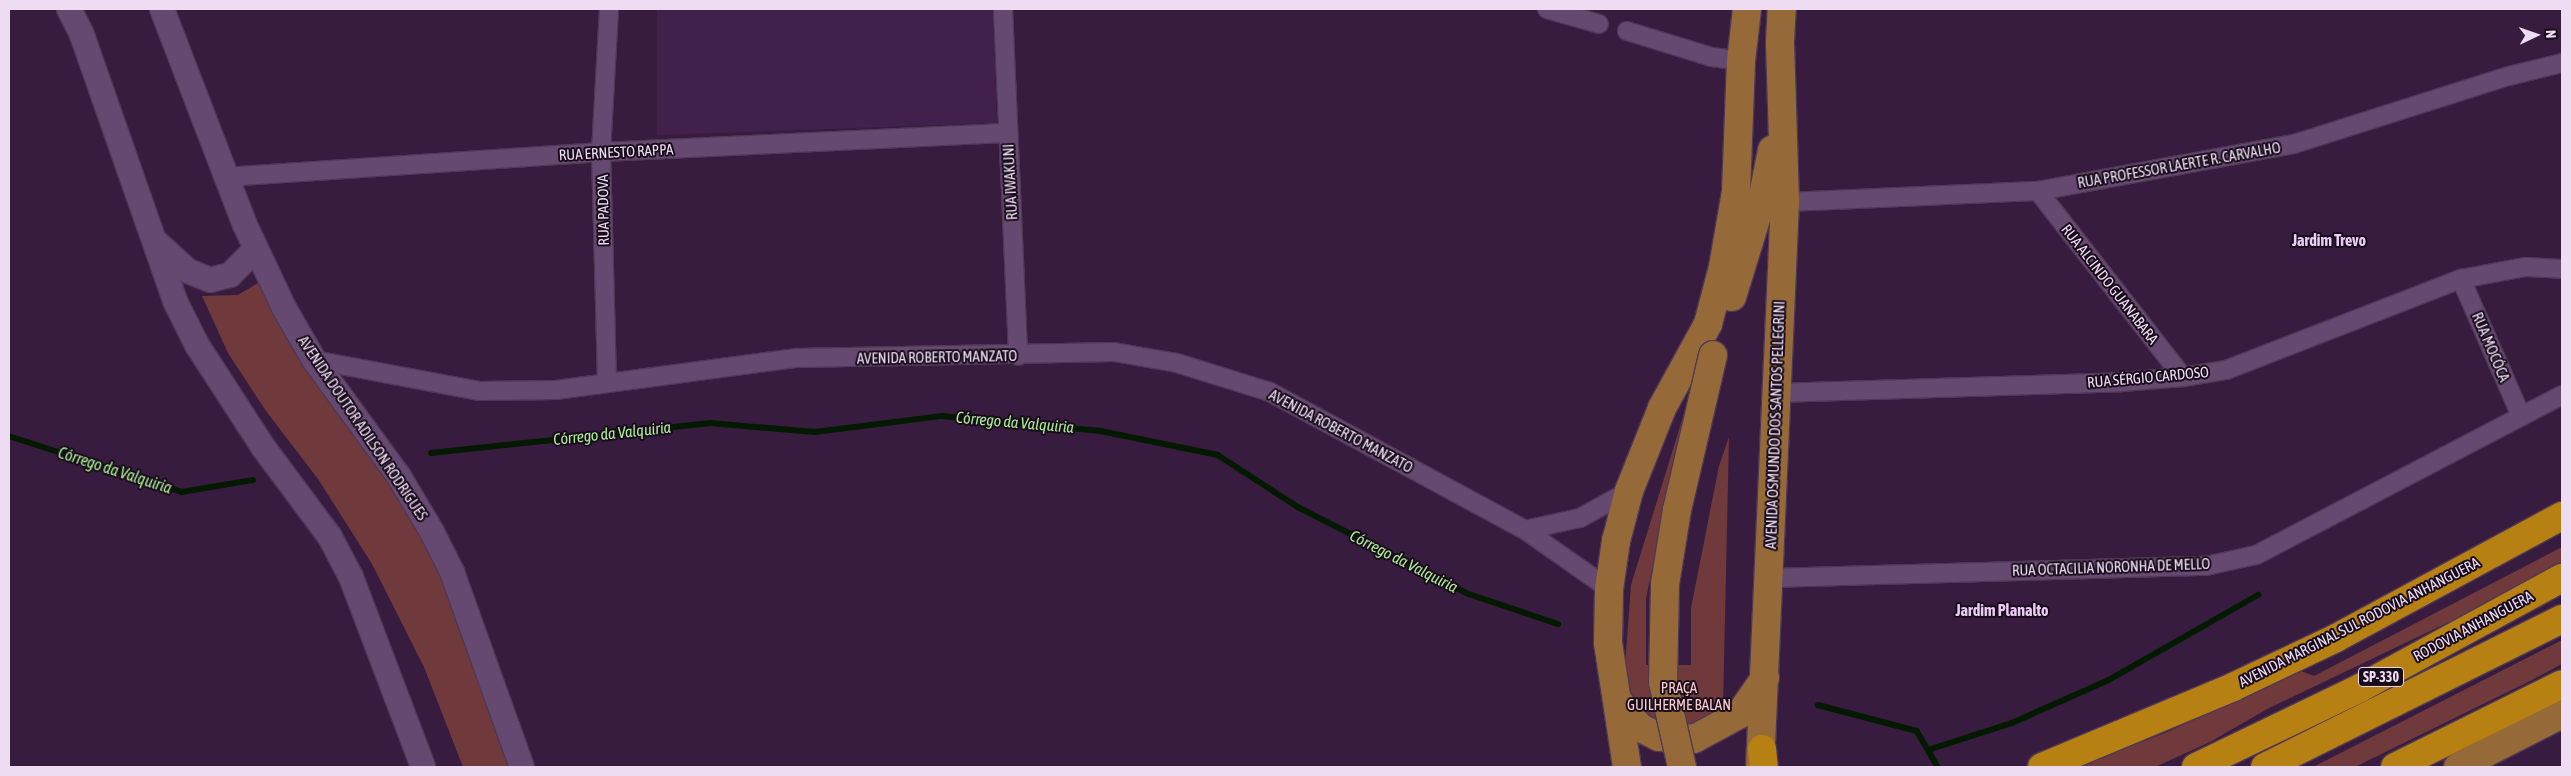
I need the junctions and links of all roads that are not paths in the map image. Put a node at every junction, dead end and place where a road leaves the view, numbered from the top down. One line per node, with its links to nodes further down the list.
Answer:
1 (69, 9): 18 (street)
2 (162, 9): 15 (street, AVENIDA DOUTOR ADILSON RODRIGUES)
3 (609, 9): 14 (street, RUA PADOVA)
4 (1003, 9): 13 (street, RUA IWAKUNI)
5 (1746, 9): 10 (main road)
6 (1782, 9): 12 (main road, AVENIDA OSMUNDO DOS SANTOS PELLEGRINI)
7 (1552, 10): 8 (street)
8 (1599, 24)
9 (1627, 30): 10 (street)
10 (1741, 61): 20 (main road)
11 (2562, 63): 16 (street, RUA PROFESSOR LAERTE R. CARVALHO)
12 (1782, 82): 17 (main road, AVENIDA OSMUNDO DOS SANTOS PELLEGRINI); 23 (main road, AVENIDA OSMUNDO DOS SANTOS PELLEGRINI)
13 (1007, 133): 14 (street, RUA ERNESTO RAPPA); 24 (street, RUA IWAKUNI)
14 (601, 152): 15 (street, RUA ERNESTO RAPPA); 27 (street, RUA PADOVA)
15 (226, 177): 19 (street, AVENIDA DOUTOR ADILSON RODRIGUES)
16 (2038, 191): 17 (street, RUA PROFESSOR LAERTE R. CARVALHO); 26 (street, RUA ALCINDO GUANABARA)
17 (1784, 202): 28 (main road, AVENIDA OSMUNDO DOS SANTOS PELLEGRINI)
18 (151, 238): 19 (street); 43 (street)
19 (255, 250): 25 (street, AVENIDA DOUTOR ADILSON RODRIGUES)
20 (1723, 267): 23 (main road); 31 (main road)
21 (2562, 269): 22 (street, RUA SÉRGIO CARDOSO)
22 (2462, 278): 26 (street, RUA SÉRGIO CARDOSO); 30 (street, RUA MOCÓCA)
23 (1713, 355): 46 (main road, bridge)
24 (1018, 356): 27 (street, AVENIDA ROBERTO MANZATO); 33 (street, AVENIDA ROBERTO MANZATO)
25 (314, 360): 27 (street, AVENIDA ROBERTO MANZATO); 44 (street, AVENIDA DOUTOR ADILSON RODRIGUES)
26 (2183, 377): 28 (street, RUA SÉRGIO CARDOSO)
27 (607, 382)
28 (1776, 392): 34 (main road, AVENIDA OSMUNDO DOS SANTOS PELLEGRINI)
29 (2562, 395): 30 (street, RUA OCTACILIA NORONHA DE MELLO)
30 (2521, 416): 34 (street, RUA OCTACILIA NORONHA DE MELLO)
31 (1629, 491): 33 (street); 36 (main road)
32 (2562, 516): 47 (highway, AVENIDA MARGINAL SUL RODOVIA ANHANGUERA)
33 (1525, 530): 36 (street, AVENIDA ROBERTO MANZATO)
34 (1770, 578): 38 (main road, AVENIDA OSMUNDO DOS SANTOS PELLEGRINI)
35 (2562, 578): 48 (highway, RODOVIA ANHANGUERA / SP-330)
36 (1609, 589): 40 (main road)
37 (2562, 619): 49 (highway, SP-330)
38 (1766, 678): 40 (main road); 42 (main road, AVENIDA OSMUNDO DOS SANTOS PELLEGRINI)
39 (2562, 684): 50 (highway)
40 (1619, 702): 45 (main road)
41 (2562, 714): 51 (main road)
42 (1762, 761)
43 (423, 767)
44 (522, 767)
45 (1627, 767)
46 (1682, 767)
47 (2042, 767)
48 (2196, 767)
49 (2265, 767)
50 (2395, 767)
51 (2458, 767)

